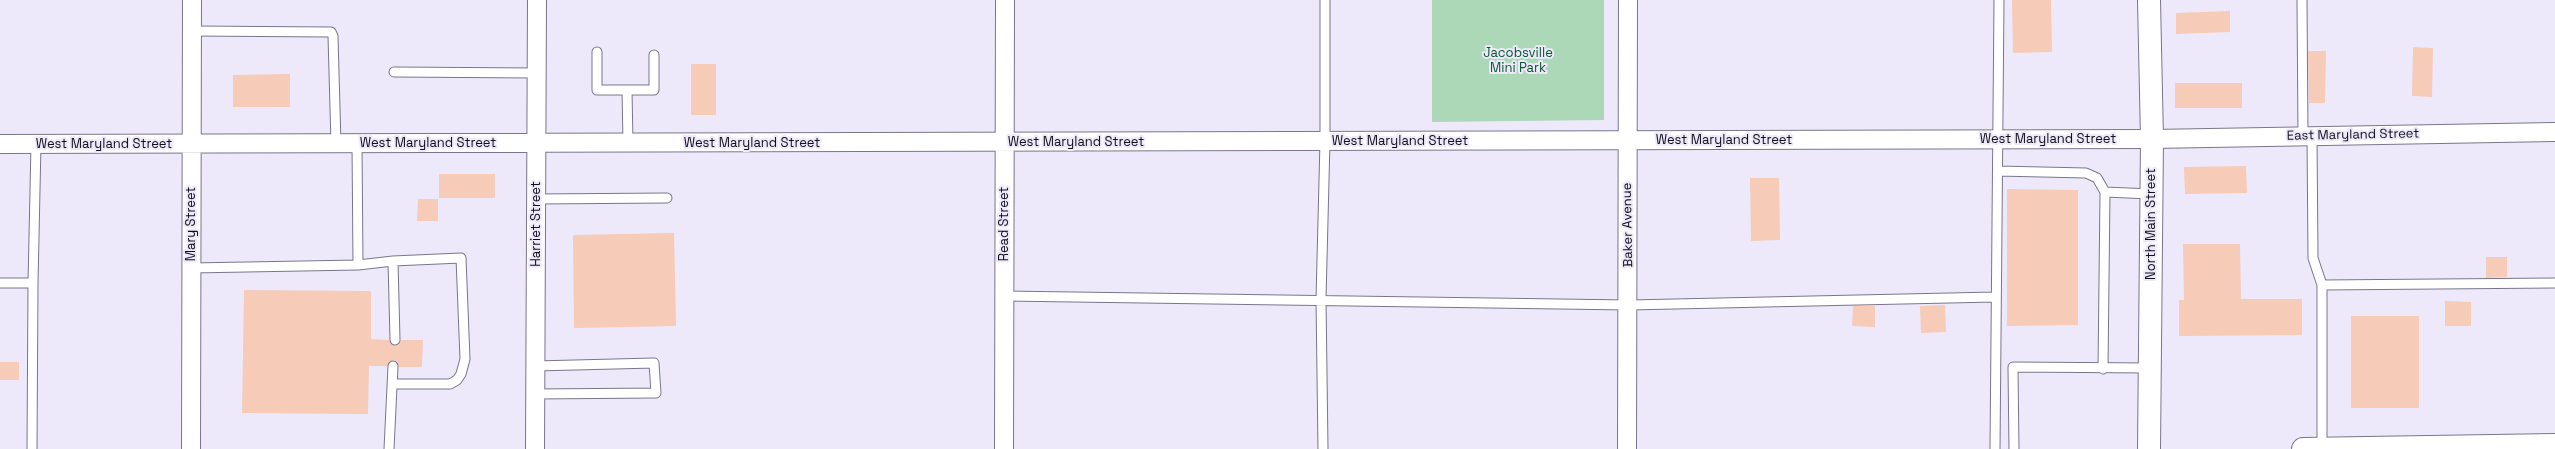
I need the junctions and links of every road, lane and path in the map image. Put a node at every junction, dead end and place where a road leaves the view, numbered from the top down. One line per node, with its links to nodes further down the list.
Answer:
1 (192, 0): 9 (street, Mary Street)
2 (537, 0): 13 (street, Harriet Street)
3 (1005, 0): 21 (street, Read Street)
4 (1325, 0): 20 (lane)
5 (1628, 0): 19 (street, Baker Avenue)
6 (1999, 0): 17 (lane)
7 (2149, 0): 18 (street, North Main Street)
8 (2302, 0): 16 (lane)
9 (192, 31): 26 (street, Mary Street); 27 (lane)
10 (597, 52): 14 (lane)
11 (654, 55): 14 (lane)
12 (394, 72): 13 (lane)
13 (536, 73): 22 (street, Harriet Street)
14 (628, 90): 23 (lane)
15 (2555, 132): 16 (street, East Maryland Street)
16 (2307, 136): 18 (street, East Maryland Street); 40 (lane)
17 (1999, 139): 18 (street, West Maryland Street); 19 (street, West Maryland Street); 29 (lane)
18 (2152, 139): 31 (street, North Main Street)
19 (1627, 140): 20 (street, West Maryland Street); 44 (street, Baker Avenue)
20 (1326, 141): 21 (street, West Maryland Street); 43 (lane)
21 (1004, 142): 23 (street, West Maryland Street); 41 (street, Read Street)
22 (536, 143): 23 (street, West Maryland Street); 28 (street, West Maryland Street); 33 (street, Harriet Street)
23 (628, 143)
24 (0, 144): 25 (street, West Maryland Street)
25 (36, 144): 26 (street, West Maryland Street); 38 (lane)
26 (192, 144): 27 (street, West Maryland Street); 36 (street, Mary Street)
27 (336, 144): 28 (street, West Maryland Street)
28 (356, 144): 35 (lane)
29 (1998, 171): 30 (lane); 42 (lane)
30 (2105, 192): 31 (lane); 49 (lane)
31 (2151, 194): 48 (street, North Main Street)
32 (667, 198): 33 (lane)
33 (536, 199): 47 (street, Harriet Street)
34 (393, 260): 35 (lane); 45 (lane); 50 (lane)
35 (358, 265): 36 (lane)
36 (191, 268): 54 (street, Mary Street)
37 (0, 283): 38 (lane)
38 (33, 283): 53 (lane)
39 (2555, 283): 40 (lane)
40 (2322, 285): 64 (lane)
41 (1004, 296): 43 (lane); 57 (street, Read Street)
42 (1995, 297): 44 (lane); 60 (lane)
43 (1321, 299): 44 (lane); 58 (lane)
44 (1629, 305): 59 (street, Baker Avenue)
45 (395, 340)
46 (393, 366): 50 (lane)
47 (535, 366): 51 (street, Harriet Street); 51 (lane)
48 (2150, 368): 49 (lane); 62 (street, North Main Street)
49 (2103, 369): 61 (lane)
50 (392, 384): 55 (lane)
51 (535, 394): 56 (street, Harriet Street)
52 (2555, 445): 64 (street)
53 (32, 449)
54 (191, 449)
55 (389, 449)
56 (535, 449)
57 (1004, 449)
58 (1322, 449)
59 (1627, 449)
60 (1995, 449)
61 (2014, 449)
62 (2149, 449)
63 (2303, 449): 64 (street)
64 (2322, 449)

